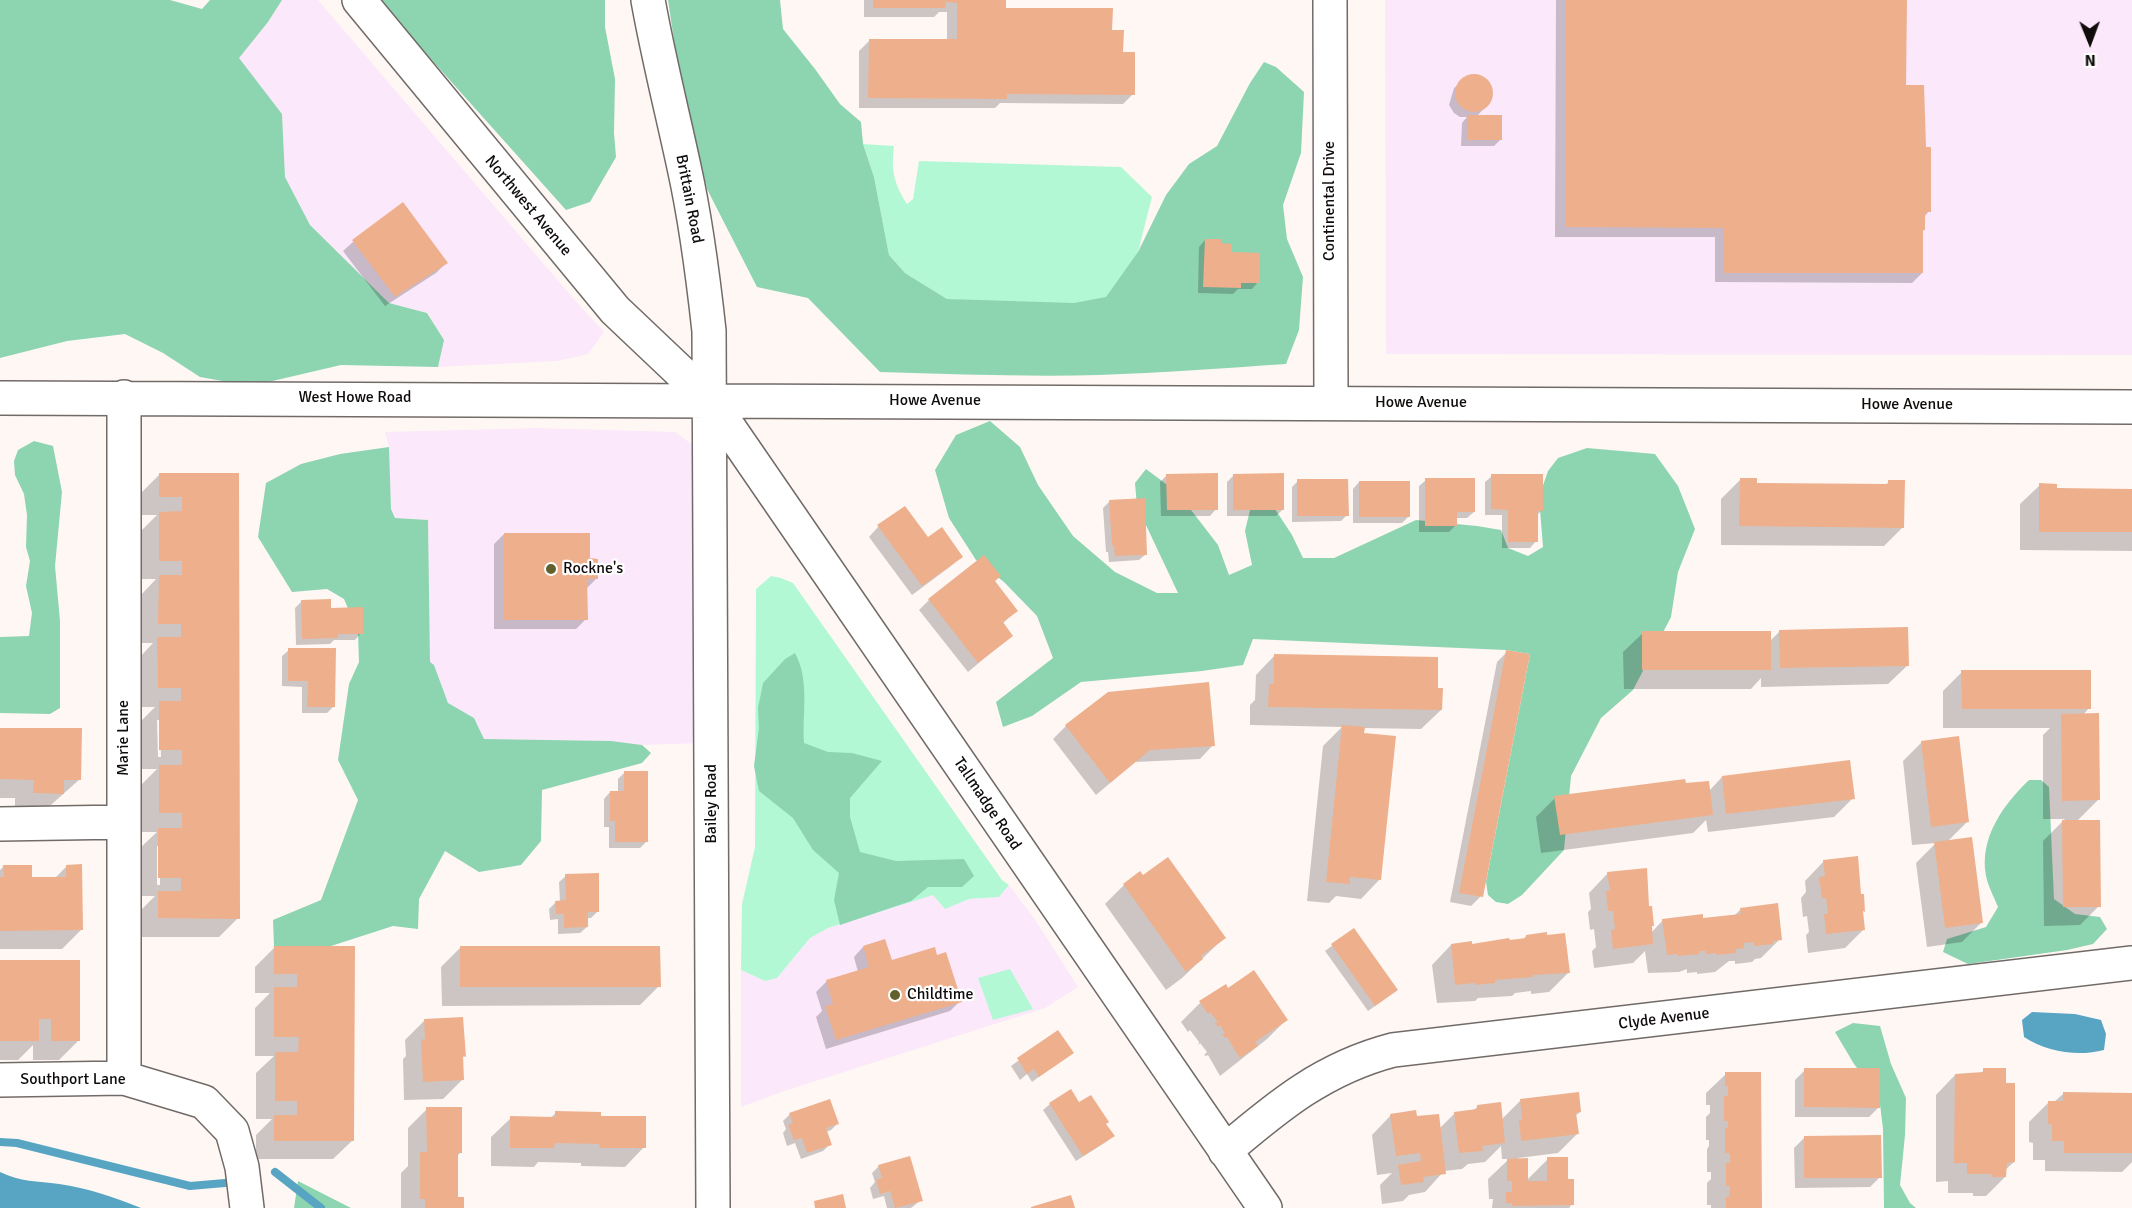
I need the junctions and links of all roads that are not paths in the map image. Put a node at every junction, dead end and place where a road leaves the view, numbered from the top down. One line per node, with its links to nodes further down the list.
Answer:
1 (358, 0): 6 (street, Northwest Avenue)
2 (648, 0): 6 (street, Brittain Road)
3 (1329, 0): 7 (street, Continental Drive)
4 (0, 398): 5 (street, West Howe Road)
5 (124, 398): 6 (street, West Howe Road); 9 (street, Marie Lane)
6 (710, 400): 7 (street, Howe Avenue); 14 (street, Tallmadge Road); 16 (street, Bailey Road)
7 (1331, 403): 8 (street, Howe Avenue)
8 (2132, 407)
9 (124, 822): 10 (street); 12 (street, Marie Lane)
10 (0, 824)
11 (2132, 963): 14 (street, Clyde Avenue)
12 (124, 1078): 13 (street, Southport Lane); 15 (street, Southport Lane)
13 (0, 1080)
14 (1225, 1151): 17 (street, Tallmadge Road)
15 (245, 1190)
16 (713, 1208)
17 (1265, 1208)

